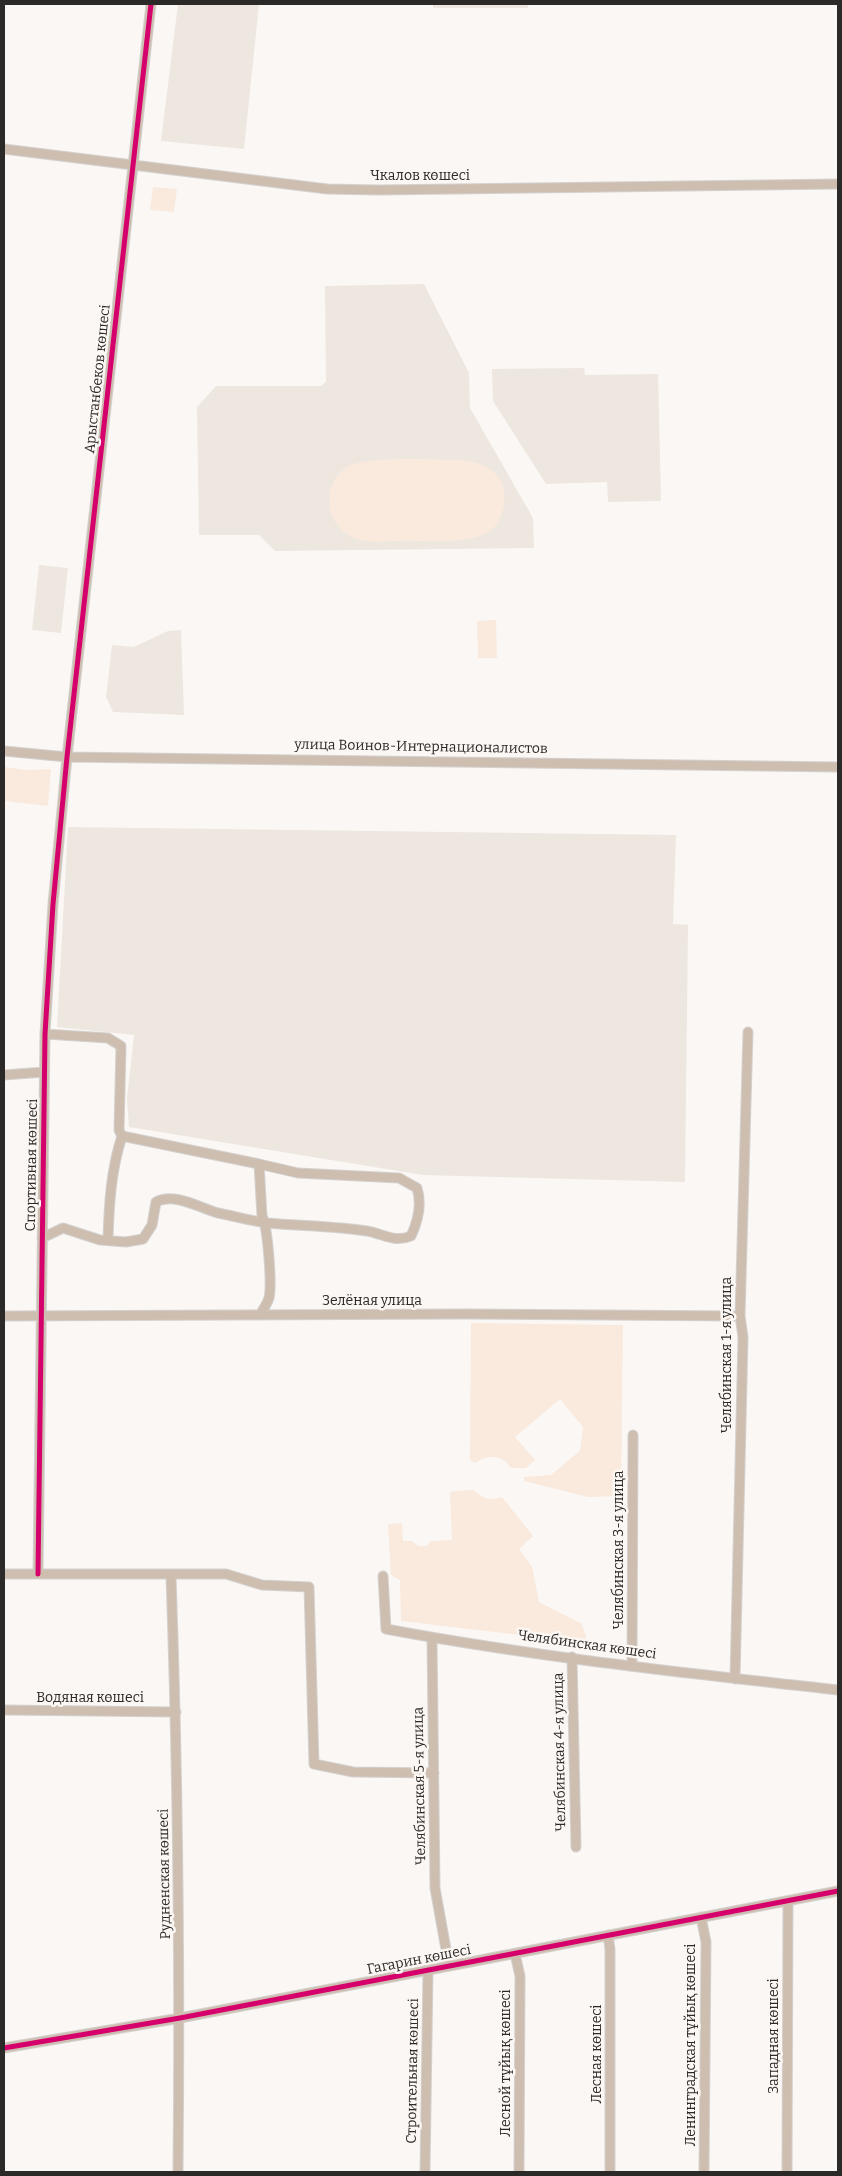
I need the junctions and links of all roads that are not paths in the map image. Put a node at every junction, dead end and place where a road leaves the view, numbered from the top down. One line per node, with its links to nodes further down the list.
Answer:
1 (151, 4): 3 (street, Арыстанбеков көшесі)
2 (4, 149): 3 (street, Чкалов көшесі)
3 (132, 166): 4 (street, Чкалов көшесі); 6 (street, Арыстанбеков көшесі)
4 (838, 184)
5 (4, 751): 6 (street, улица Воинов-Интернационалистов)
6 (67, 757): 7 (street, улица Воинов-Интернационалистов); 9 (street, Спортивная көшесі)
7 (838, 767)
8 (748, 1032): 20 (street, Челябинская 1-я улица)
9 (45, 1034): 10 (street, Спортивная көшесі); 12 (street)
10 (44, 1072): 11 (street); 15 (street, Спортивная көшесі)
11 (4, 1074)
12 (122, 1136): 13 (street); 16 (street)
13 (259, 1164): 14 (street); 14 (street)
14 (265, 1223): 16 (street); 17 (street)
15 (42, 1238): 16 (street); 19 (street, Спортивная көшесі)
16 (108, 1240)
17 (260, 1315): 19 (street, Зелёная улица); 20 (street, Зелёная улица)
18 (4, 1316): 19 (street, Зелёная улица)
19 (42, 1316): 23 (street, Спортивная көшесі)
20 (740, 1316): 29 (street, Челябинская 1-я улица)
21 (633, 1435): 28 (street, Челябинская 3-я улица)
22 (4, 1574): 23 (street)
23 (38, 1574): 24 (street)
24 (170, 1576): 32 (street, Рудненская көшесі); 33 (street)
25 (383, 1576): 26 (street, Челябинская көшесі)
26 (432, 1638): 27 (street, Челябинская көшесі); 33 (street, Челябинская 5-я улица)
27 (572, 1657): 28 (street, Челябинская көшесі); 34 (street, Челябинская 4-я улица)
28 (632, 1666): 29 (street, Челябинская көшесі)
29 (735, 1679): 30 (street, Челябинская көшесі)
30 (838, 1690)
31 (4, 1710): 32 (street, Водяная көшесі)
32 (176, 1712): 42 (street, Рудненская көшесі)
33 (434, 1773): 40 (street, Челябинская 5-я улица)
34 (576, 1847)
35 (838, 1891): 36 (street, Гагарин көшесі)
36 (788, 1901): 37 (street, Гагарин көшесі); 49 (street, Западная көшесі)
37 (701, 1918): 38 (street, Гагарин көшесі); 48 (street, Ленинградская тұйық көшесі)
38 (608, 1936): 39 (street, Гагарин көшесі); 47 (street, Лесная көшесі)
39 (515, 1954): 40 (street, Гагарин көшесі); 46 (street, Лесной тұйық көшесі)
40 (449, 1966): 41 (street, Гагарин көшесі)
41 (428, 1970): 42 (street, Гагарин көшесі); 45 (street, Строительная көшесі)
42 (180, 2018): 43 (street, Гагарин көшесі); 44 (street, Рудненская көшесі)
43 (4, 2048)
44 (178, 2172)
45 (425, 2172)
46 (519, 2172)
47 (610, 2172)
48 (704, 2172)
49 (787, 2172)

